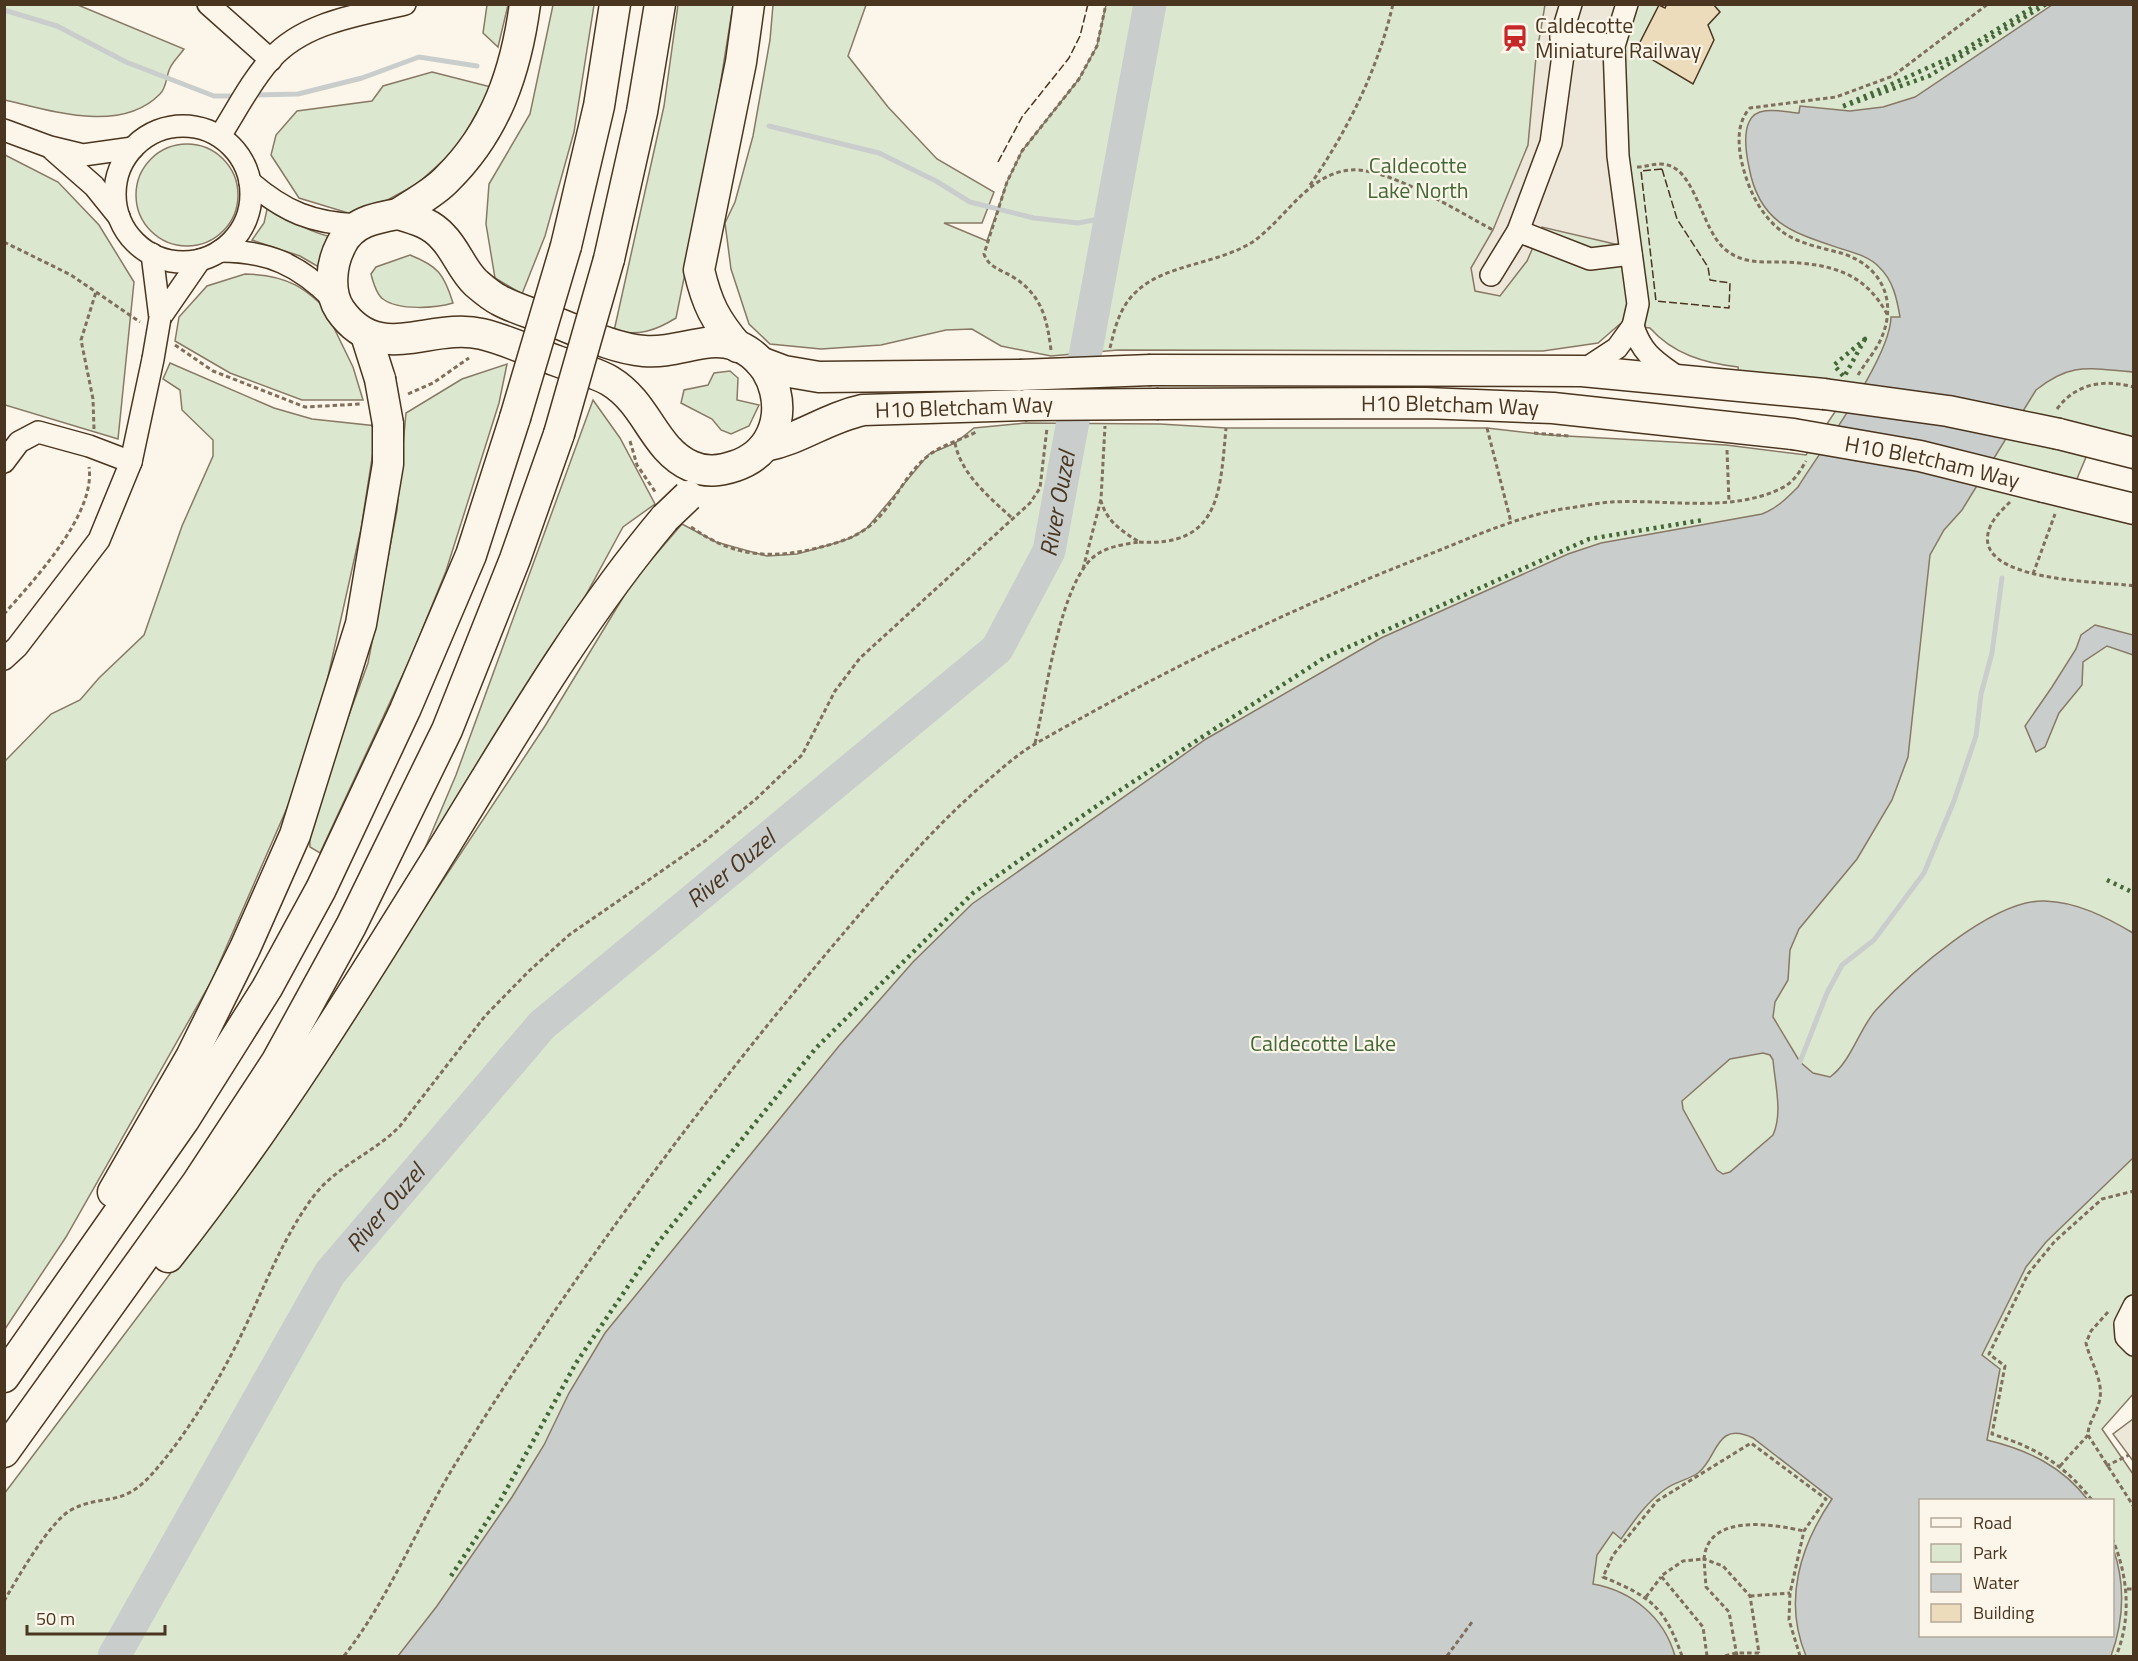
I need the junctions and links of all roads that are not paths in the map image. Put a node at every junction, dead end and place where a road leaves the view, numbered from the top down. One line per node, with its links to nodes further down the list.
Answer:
1 (208, 4): 11 (street)
2 (405, 4): 11 (street)
3 (525, 4): 17 (highway)
4 (615, 4): 40 (highway, bridge)
5 (660, 4): 44 (highway, bridge)
6 (749, 4): 30 (highway)
7 (1571, 4): 9 (street)
8 (1627, 4): 10 (street)
9 (1561, 37): 10 (street); 20 (street)
10 (1614, 46): 23 (street)
11 (270, 60): 13 (street)
12 (4, 130): 14 (street)
13 (220, 136): 15 (street); 16 (street)
14 (50, 147): 15 (street); 18 (street)
15 (133, 148): 18 (street)
16 (250, 182): 19 (street); 21 (street)
17 (398, 214): 19 (highway); 30 (highway, H10 Bletcham Way)
18 (120, 218): 22 (street)
19 (358, 225): 26 (highway)
20 (1518, 231): 23 (street); 25 (street)
21 (220, 251): 24 (street); 26 (street)
22 (152, 254): 24 (street); 27 (street)
23 (1631, 254): 28 (street)
24 (200, 260): 27 (street)
25 (1491, 275)
26 (333, 299): 29 (highway)
27 (160, 318): 36 (street, bridge)
28 (1633, 326): 31 (street); 32 (street)
29 (366, 335): 37 (highway); 40 (highway, bridge)
30 (749, 354): 31 (highway, H10 Bletcham Way, bridge); 33 (highway)
31 (1582, 371): 32 (highway, H10 Bletcham Way)
32 (1681, 380): 34 (highway, H10 Bletcham Way, bridge)
33 (765, 446): 37 (highway); 38 (highway, H10 Bletcham Way, bridge)
34 (2133, 453)
35 (4, 462): 36 (street)
36 (131, 462): 39 (street)
37 (718, 472): 44 (highway, bridge)
38 (2133, 509)
39 (4, 659)
40 (81, 1269): 43 (highway)
41 (2123, 1306): 42 (street)
42 (2130, 1341)
43 (4, 1377)
44 (43, 1402): 45 (highway)
45 (4, 1452)

